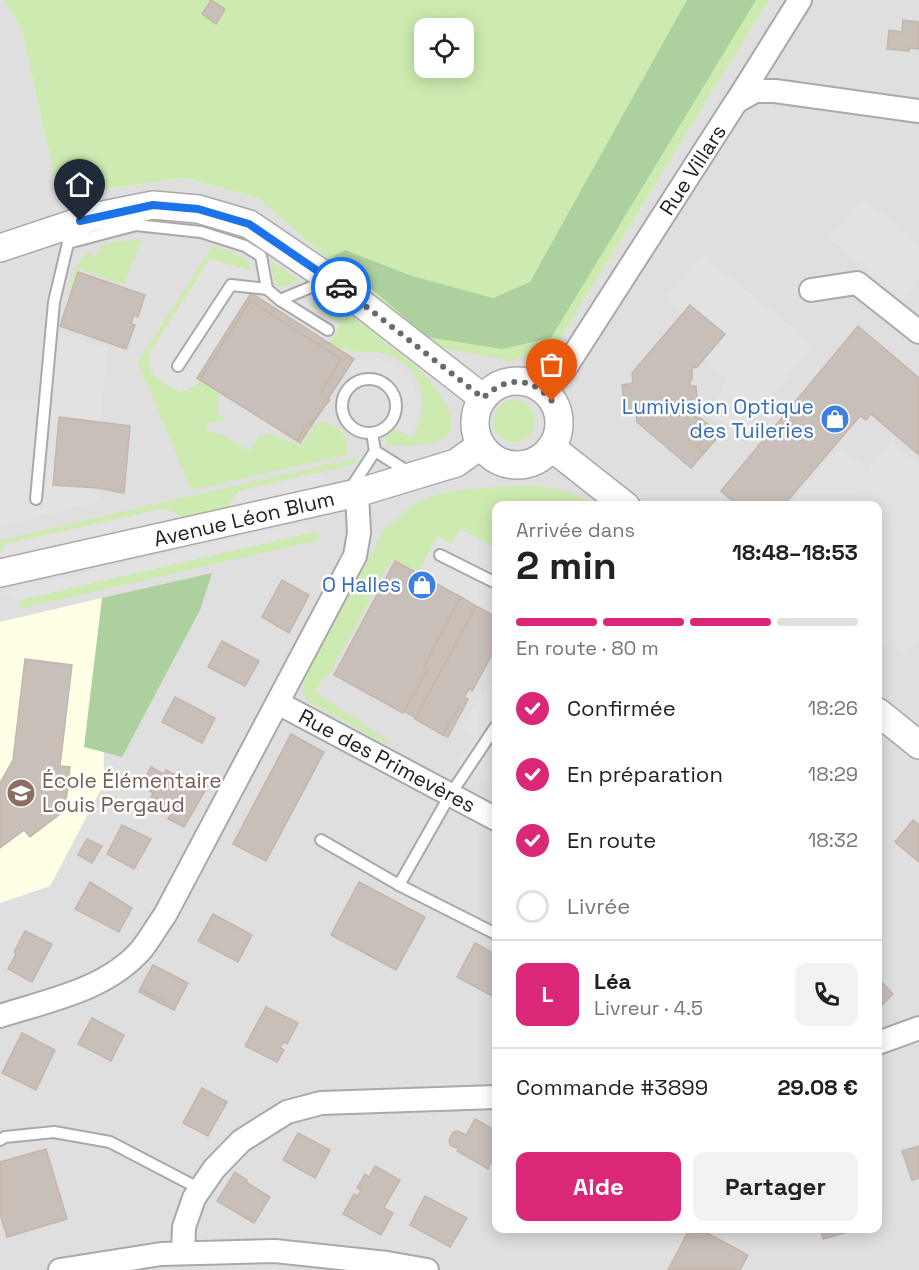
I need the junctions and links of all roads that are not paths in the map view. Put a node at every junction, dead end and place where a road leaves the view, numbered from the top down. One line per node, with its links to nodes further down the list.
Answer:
1 (800, 0): 2 (street)
2 (736, 102): 3 (street, Rue Villars); 13 (street, Rue Villars)
3 (919, 111)
4 (67, 234): 5 (street); 6 (street); 7 (lane); 21 (lane)
5 (0, 248)
6 (330, 279): 9 (lane); 14 (street)
7 (267, 289): 9 (lane); 12 (lane)
8 (811, 290): 11 (street)
9 (280, 300): 10 (lane)
10 (328, 330)
11 (919, 332)
12 (178, 366)
13 (545, 391): 14 (street); 17 (street)
14 (483, 398): 16 (street)
15 (372, 433): 15 (lane); 18 (lane)
16 (481, 445): 17 (street); 19 (street, Avenue Léon Blum)
17 (551, 447): 22 (street)
18 (375, 451): 19 (lane); 20 (lane)
19 (416, 476): 20 (street, Avenue Léon Blum)
20 (352, 495): 24 (street, Avenue Léon Blum); 26 (street)
21 (36, 499)
22 (620, 501)
23 (440, 555): 25 (lane)
24 (0, 573)
25 (492, 581)
26 (278, 703): 30 (street, Rue des Primevères); 35 (street)
27 (882, 715): 29 (street)
28 (492, 732): 30 (lane)
29 (919, 746)
30 (450, 795): 31 (street, Rue des Primevères); 33 (lane)
31 (492, 817)
32 (321, 840): 33 (lane)
33 (399, 885): 34 (lane)
34 (492, 932)
35 (0, 1016)
36 (919, 1028): 37 (street)
37 (882, 1042)
38 (492, 1096): 40 (street)
39 (0, 1140): 40 (lane)
40 (200, 1189): 41 (street)
41 (183, 1253): 42 (street); 43 (street)
42 (60, 1270)
43 (427, 1270)

